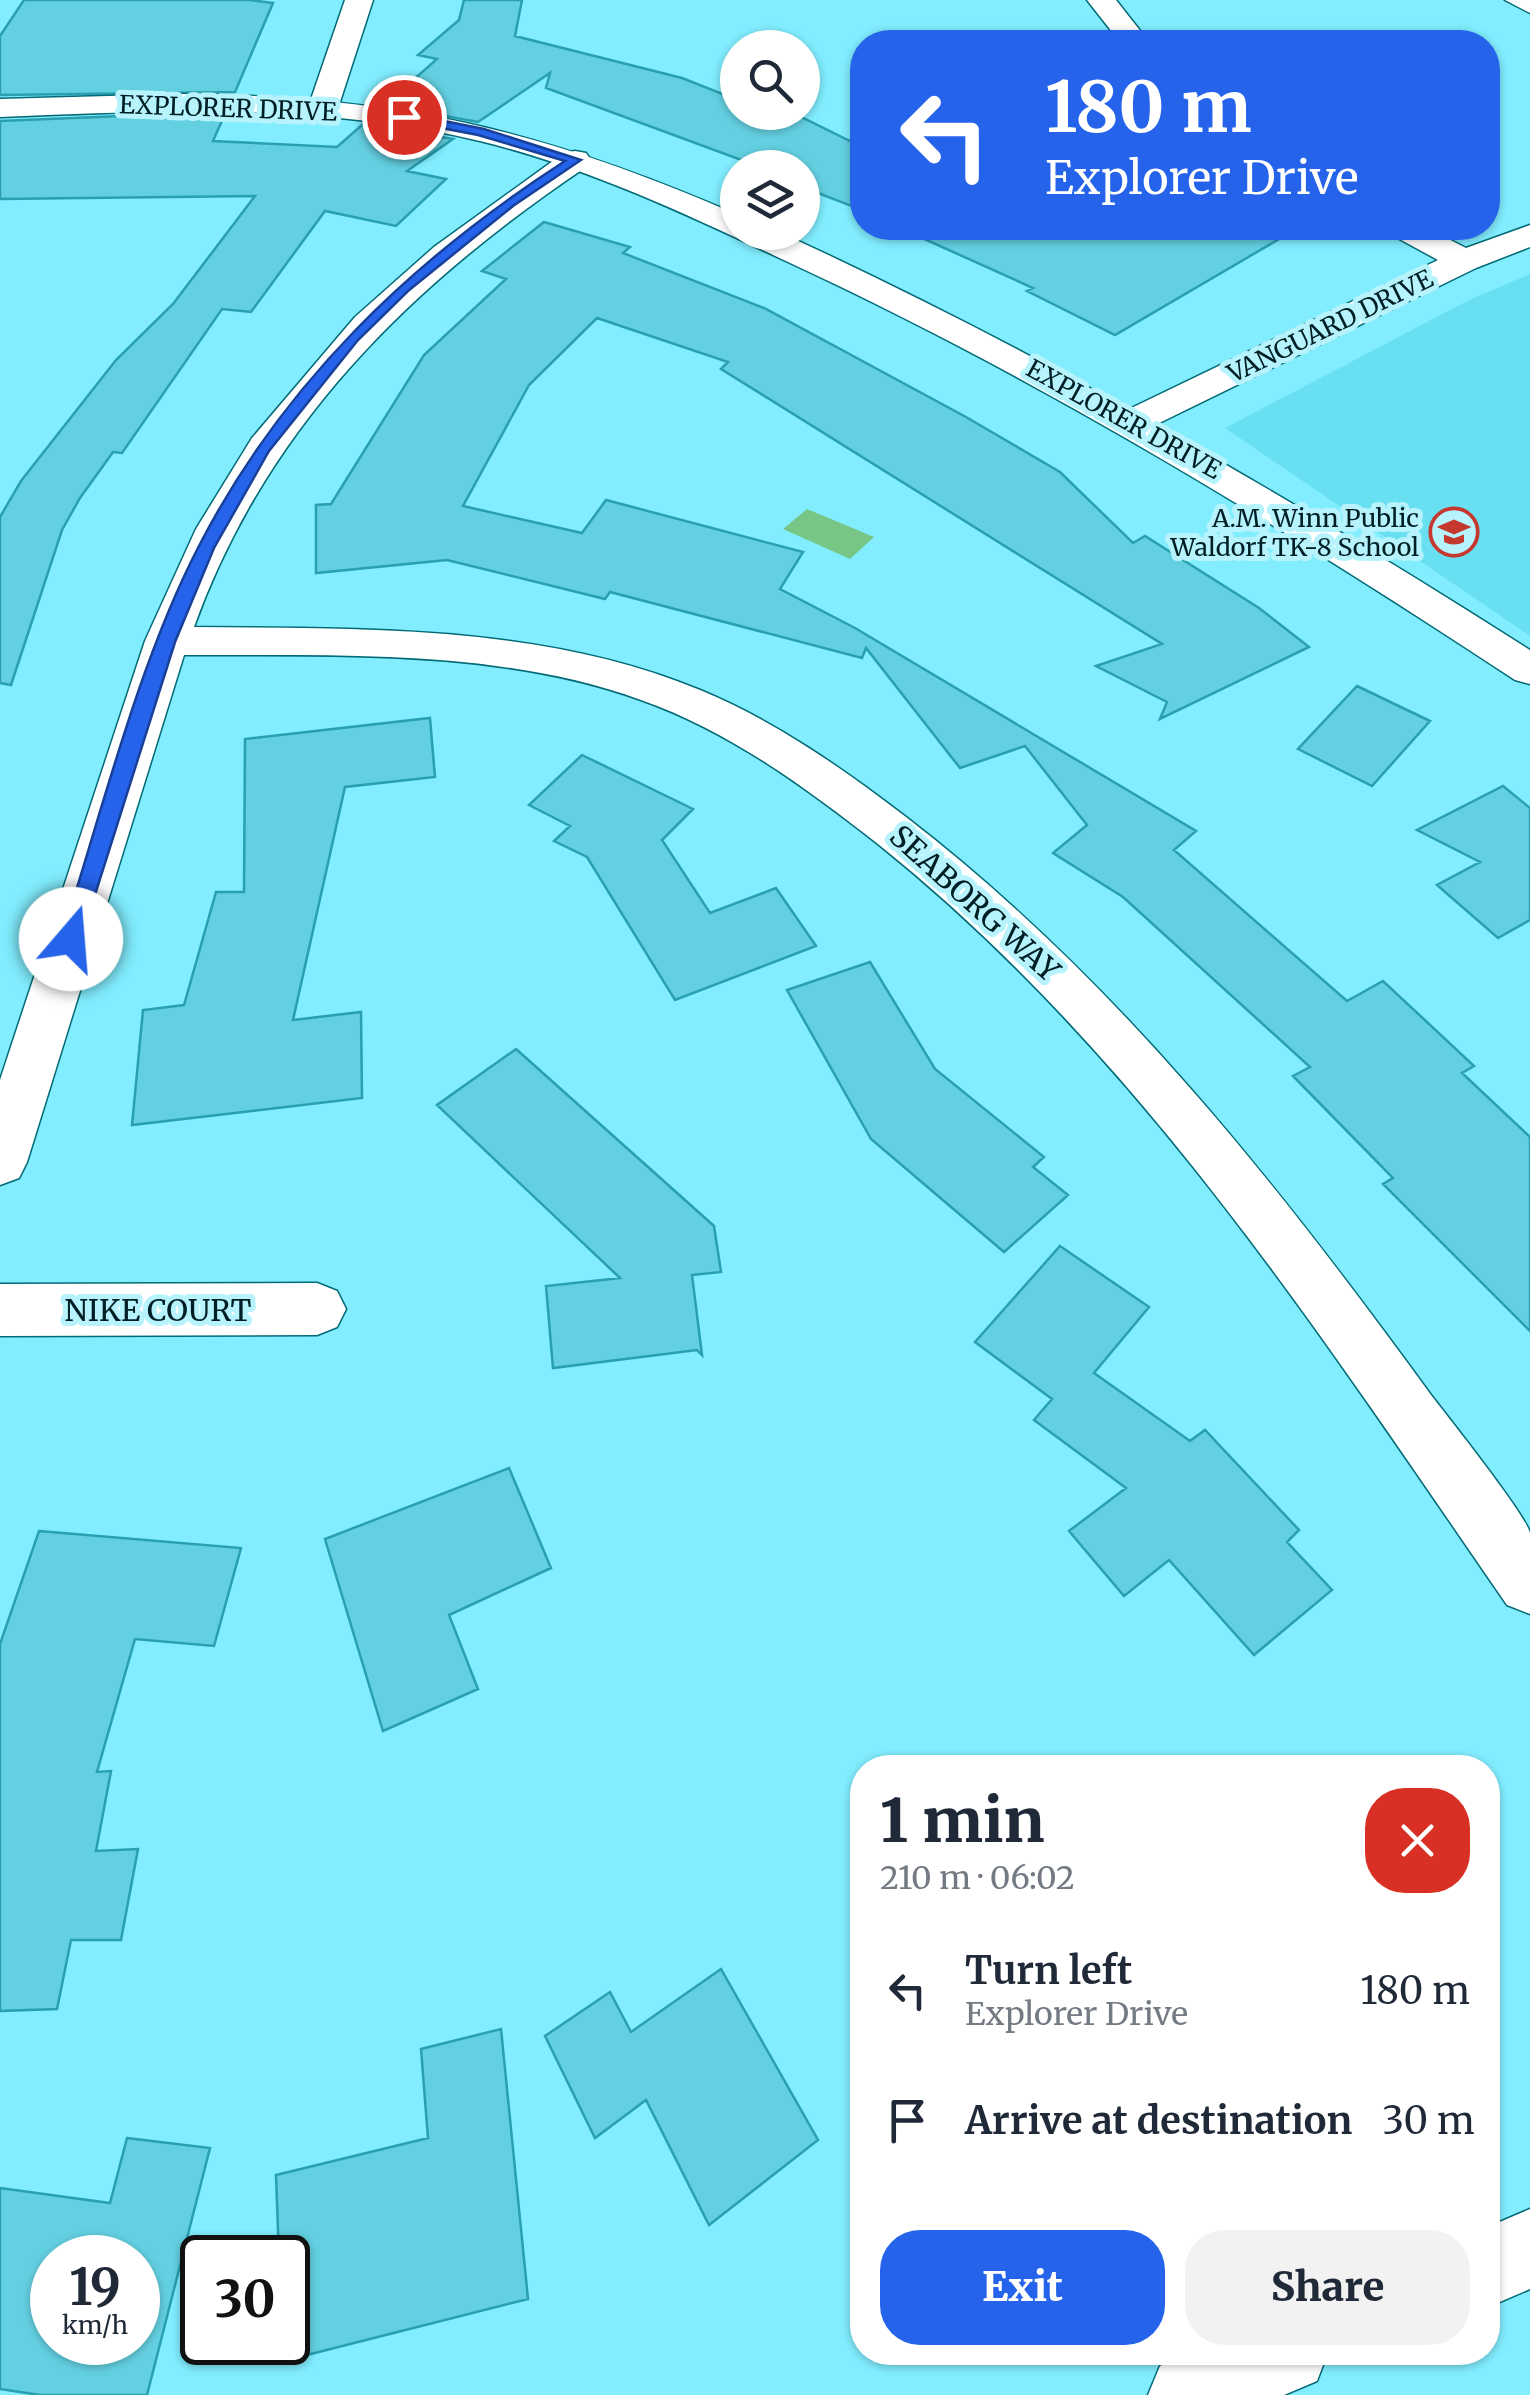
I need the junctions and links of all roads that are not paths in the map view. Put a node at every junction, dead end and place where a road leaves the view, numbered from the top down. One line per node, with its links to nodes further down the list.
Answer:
1 (359, 0): 7 (street)
2 (1101, 0): 5 (street)
3 (1519, 0): 4 (street)
4 (1530, 5)
5 (1125, 30)
6 (0, 108): 7 (street, EXPLORER DRIVE)
7 (323, 108): 8 (street, EXPLORER DRIVE)
8 (575, 160): 9 (street, EXPLORER DRIVE); 15 (street)
9 (720, 219)
10 (1530, 235): 13 (street, VANGUARD DRIVE)
11 (1426, 240): 13 (street)
12 (789, 250): 14 (street, EXPLORER DRIVE)
13 (1464, 261): 14 (street, VANGUARD DRIVE)
14 (1132, 422): 16 (street, EXPLORER DRIVE)
15 (166, 642): 17 (street); 20 (street, SEABORG WAY)
16 (1530, 670)
17 (0, 1162)
18 (317, 1309): 19 (street, NIKE COURT)
19 (0, 1310)
20 (1530, 1583)
21 (1530, 2249): 22 (street)
22 (1500, 2263)
23 (1258, 2365): 24 (street)
24 (1189, 2395)

